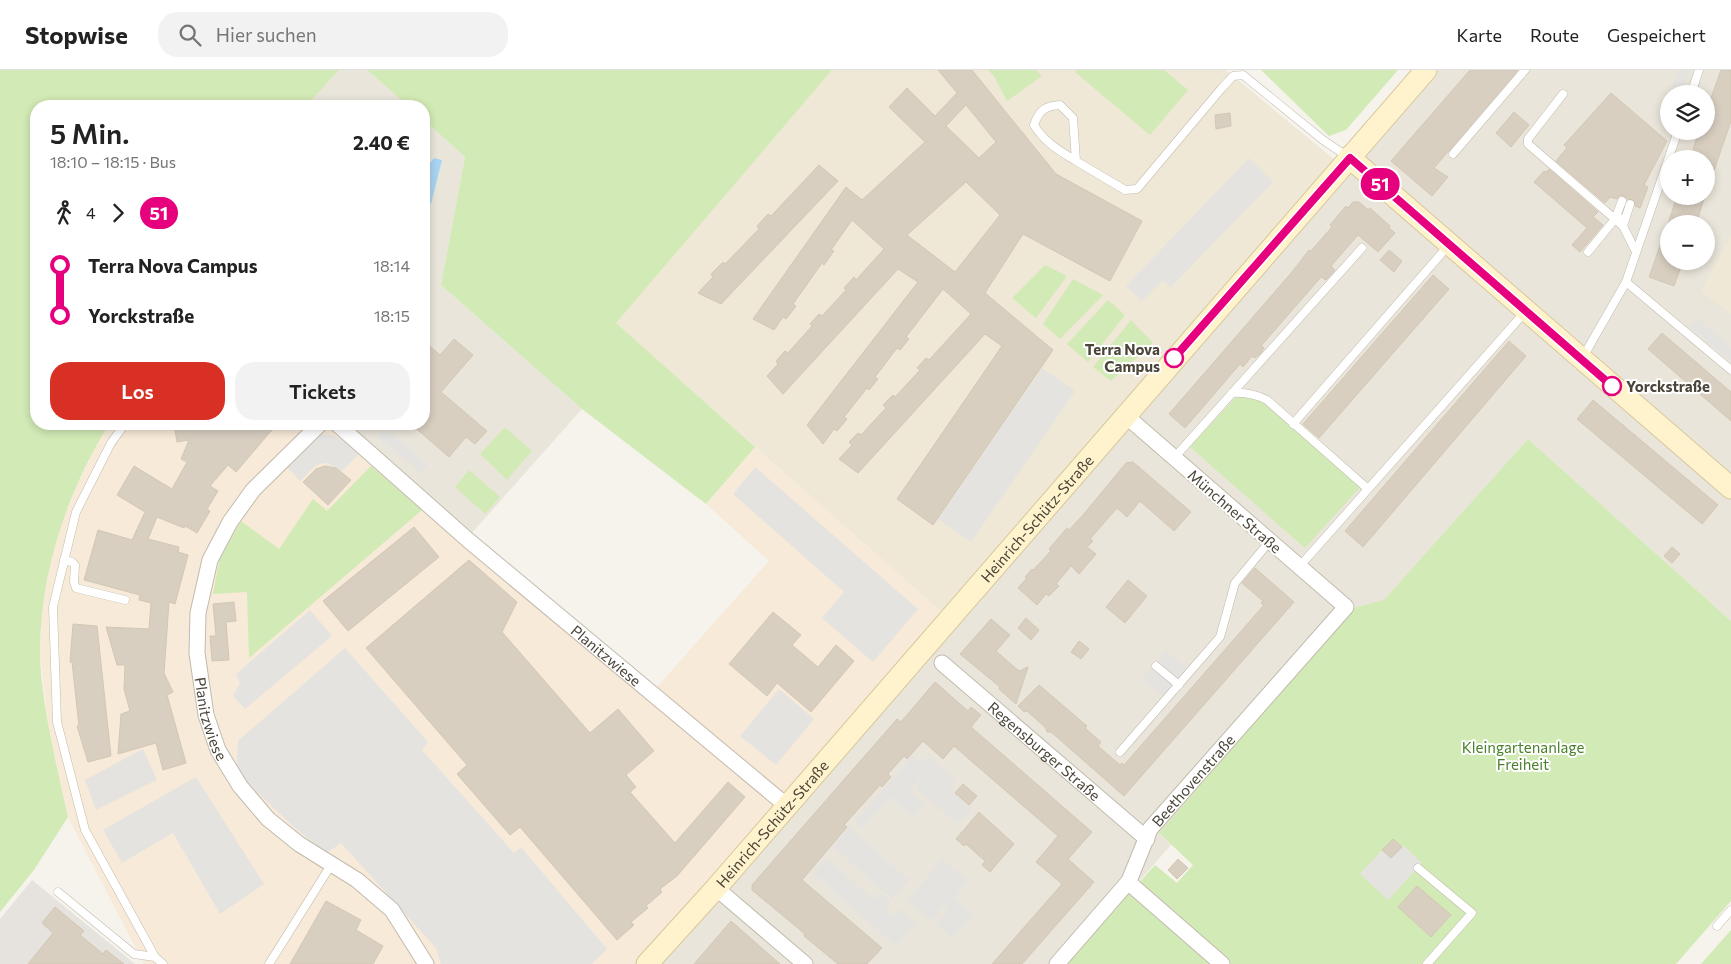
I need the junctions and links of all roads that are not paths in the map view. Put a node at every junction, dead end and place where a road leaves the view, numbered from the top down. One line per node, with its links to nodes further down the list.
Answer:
1 (1426, 70): 8 (main road, Heinrich-Schütz-Straße)
2 (1525, 70): 7 (lane)
3 (1700, 70): 4 (lane)
4 (1694, 85)
5 (1563, 94): 12 (lane)
6 (1675, 140): 17 (lane)
7 (1453, 154)
8 (1350, 158): 9 (lane); 14 (main road); 23 (main road, Heinrich-Schütz-Straße)
9 (1076, 161): 9 (lane)
10 (1622, 201): 13 (lane)
11 (1630, 204): 13 (lane)
12 (1615, 219): 13 (lane); 16 (lane)
13 (1623, 226): 17 (lane)
14 (1449, 244): 19 (main road); 24 (lane)
15 (1362, 248): 22 (lane)
16 (1588, 252)
17 (1636, 252): 18 (lane)
18 (1626, 282): 20 (lane); 21 (lane)
19 (1526, 311): 20 (main road); 30 (lane)
20 (1582, 358): 29 (main road)
21 (1731, 370)
22 (1232, 393): 24 (lane); 28 (lane)
23 (1125, 416): 28 (street, Münchner Straße); 40 (main road, Heinrich-Schütz-Straße)
24 (1293, 424): 30 (lane)
25 (121, 430): 32 (lane)
26 (314, 430): 42 (street, Planitzwiese)
27 (344, 430): 40 (street, Planitzwiese)
28 (1174, 458): 31 (street, Münchner Straße)
29 (1731, 488)
30 (1368, 489): 33 (lane)
31 (1270, 541): 33 (street, Münchner Straße); 38 (lane)
32 (64, 560): 34 (lane); 49 (lane)
33 (1299, 567): 35 (street, Münchner Straße)
34 (125, 600)
35 (1346, 607): 41 (street, Beethovenstraße)
36 (942, 663): 41 (street, Regensburger Straße)
37 (1156, 666): 38 (lane)
38 (1179, 685): 39 (lane)
39 (1120, 752)
40 (787, 806): 45 (main road, Heinrich-Schütz-Straße)
41 (1147, 839): 44 (street, Beethovenstraße)
42 (331, 865): 51 (lane); 52 (street, Planitzwiese)
43 (1418, 868): 57 (lane)
44 (1128, 882): 55 (street, Beethovenstraße); 56 (street)
45 (716, 888): 53 (main road, Heinrich-Schütz-Straße); 54 (street)
46 (58, 892): 49 (lane)
47 (1731, 910): 48 (lane)
48 (1717, 926)
49 (155, 957): 50 (lane)
50 (163, 964)
51 (269, 964)
52 (426, 964)
53 (647, 964)
54 (805, 964)
55 (1057, 964)
56 (1222, 964)
57 (1427, 964)

